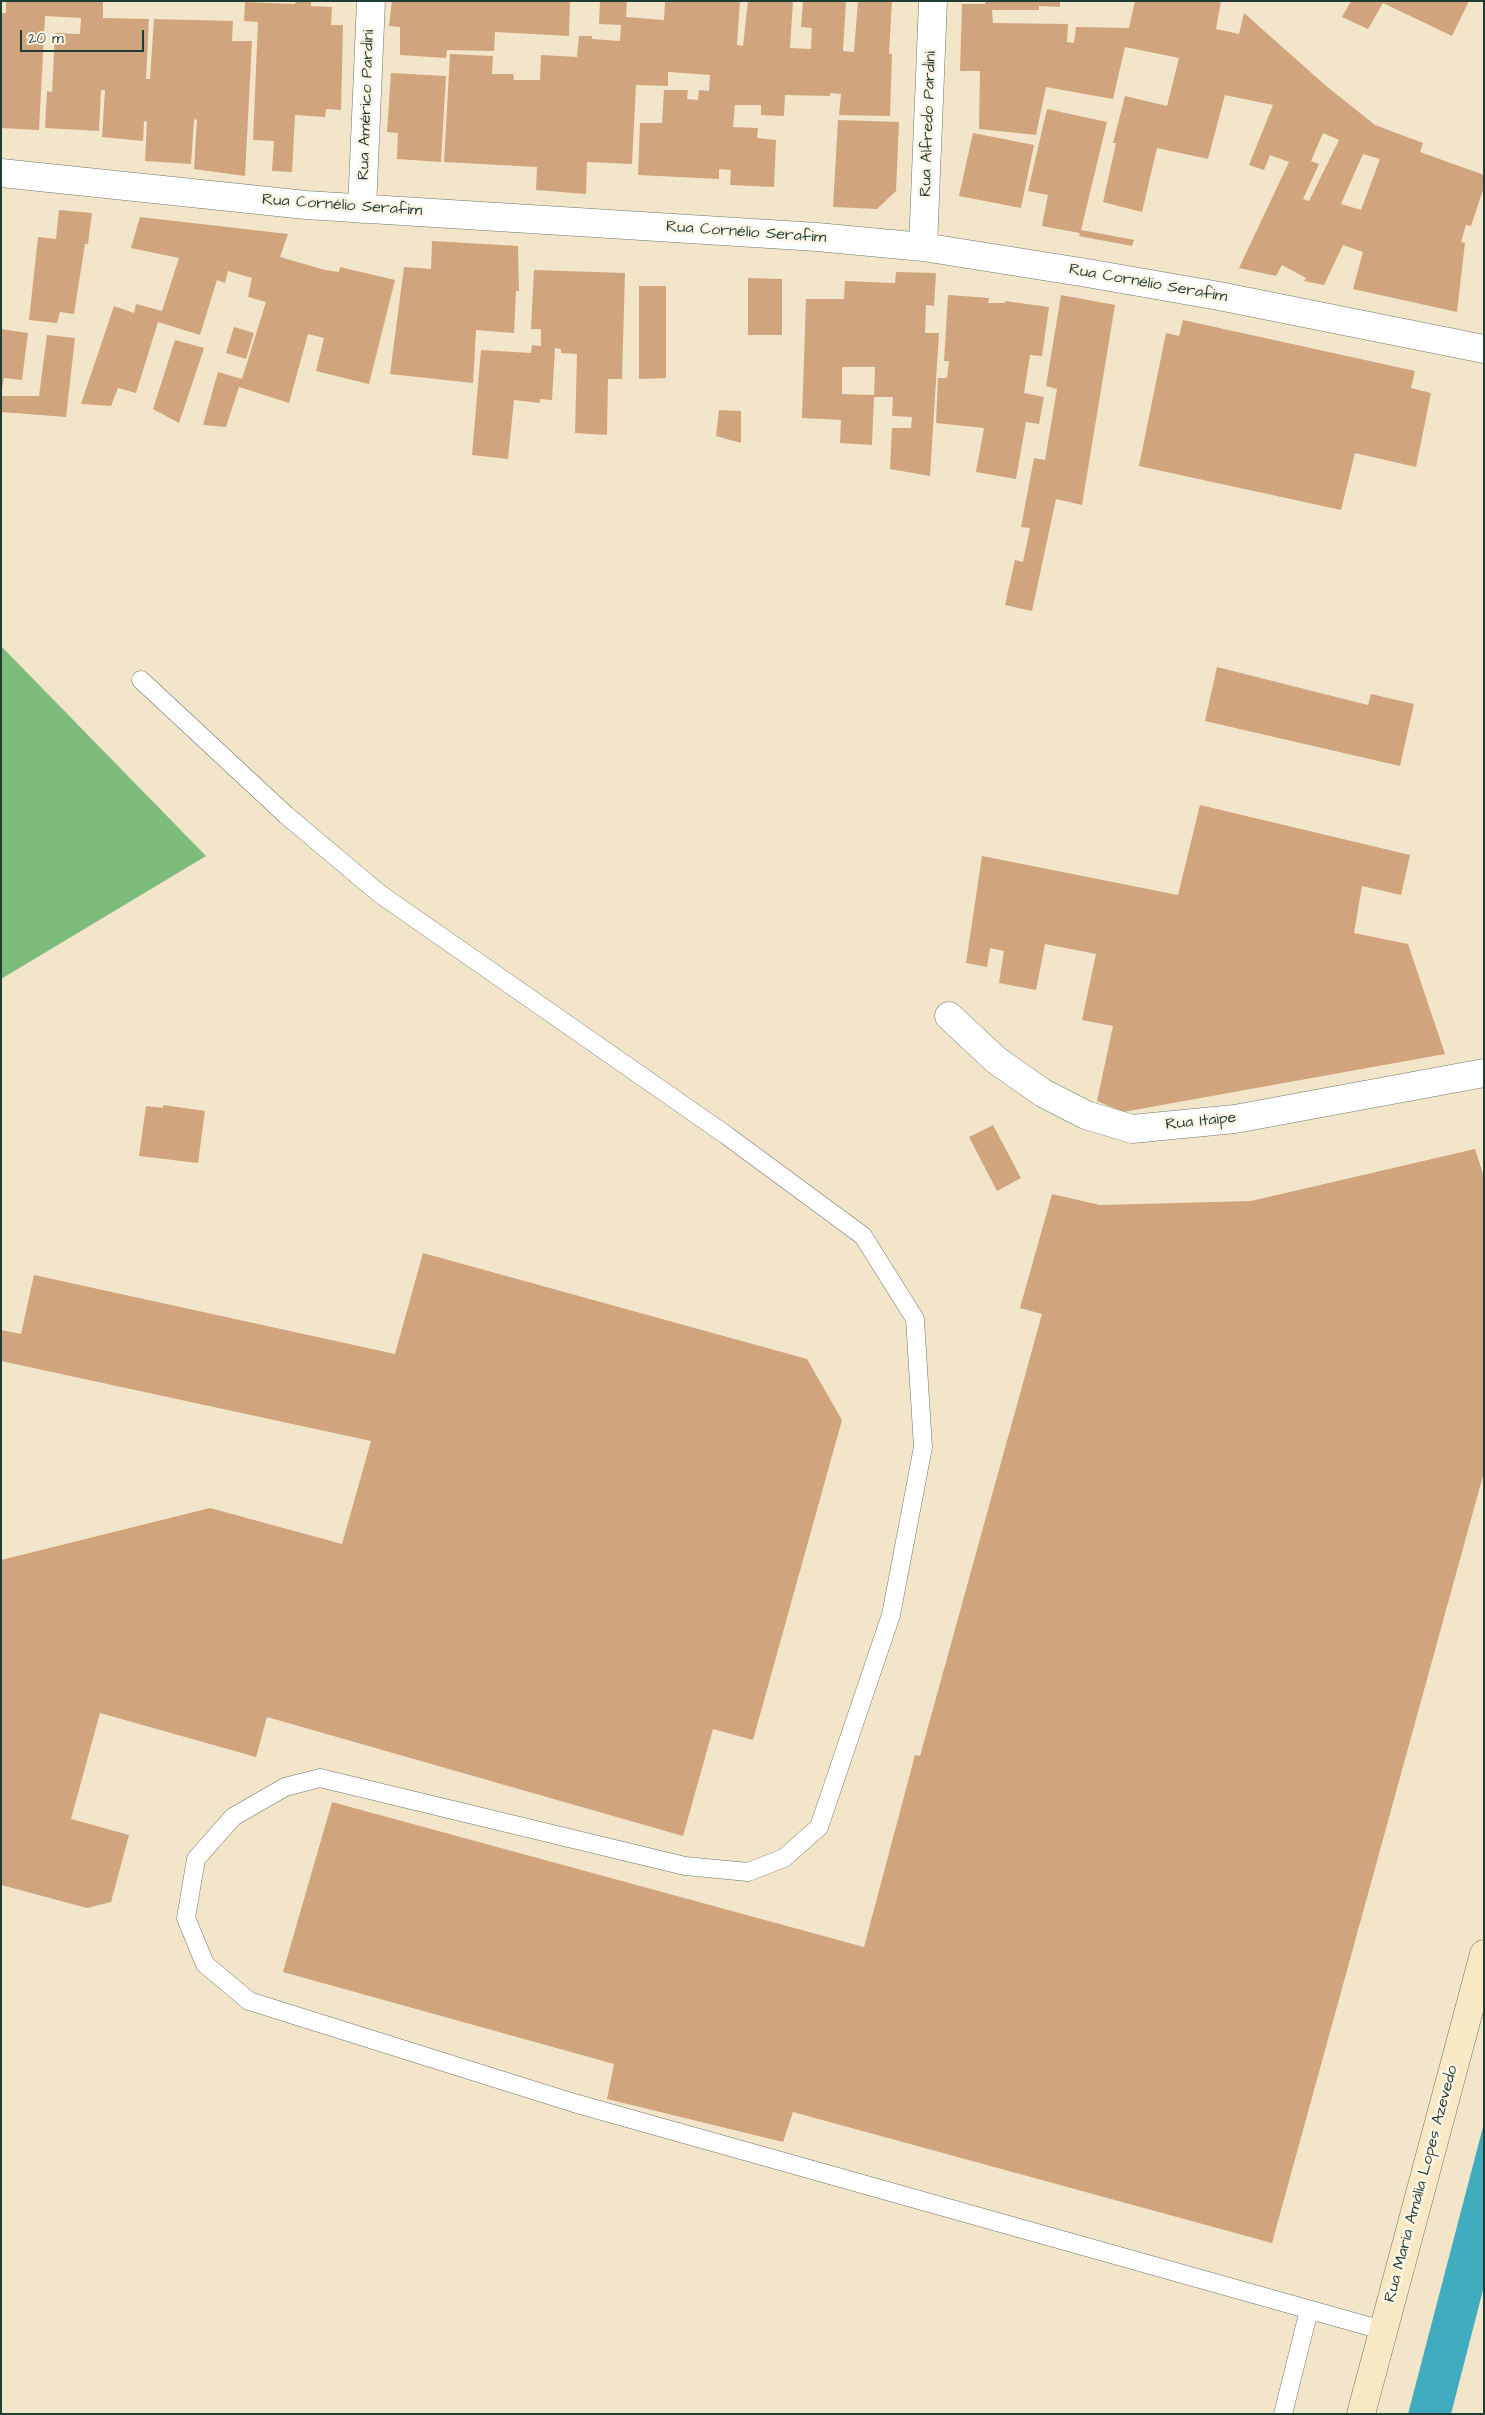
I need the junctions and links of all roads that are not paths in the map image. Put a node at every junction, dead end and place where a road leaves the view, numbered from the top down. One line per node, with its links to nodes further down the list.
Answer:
1 (371, 1): 4 (street, Rua Américo Pardini)
2 (933, 1): 5 (street, Rua Alfredo Pardini)
3 (1, 173): 4 (street, Rua Cornélio Serafim)
4 (362, 208): 5 (street, Rua Cornélio Serafim)
5 (924, 247): 6 (street, Rua Cornélio Serafim)
6 (1484, 349)
7 (141, 680): 11 (lane)
8 (949, 1016): 9 (street, Rua Itaipe)
9 (1484, 1073)
10 (1484, 1954): 12 (main road, Rua Maria Amália Lopes Azevedo)
11 (1309, 2310): 12 (lane); 13 (lane)
12 (1382, 2330): 14 (main road, Rua Maria Amália Lopes Azevedo)
13 (1283, 2414)
14 (1361, 2414)

